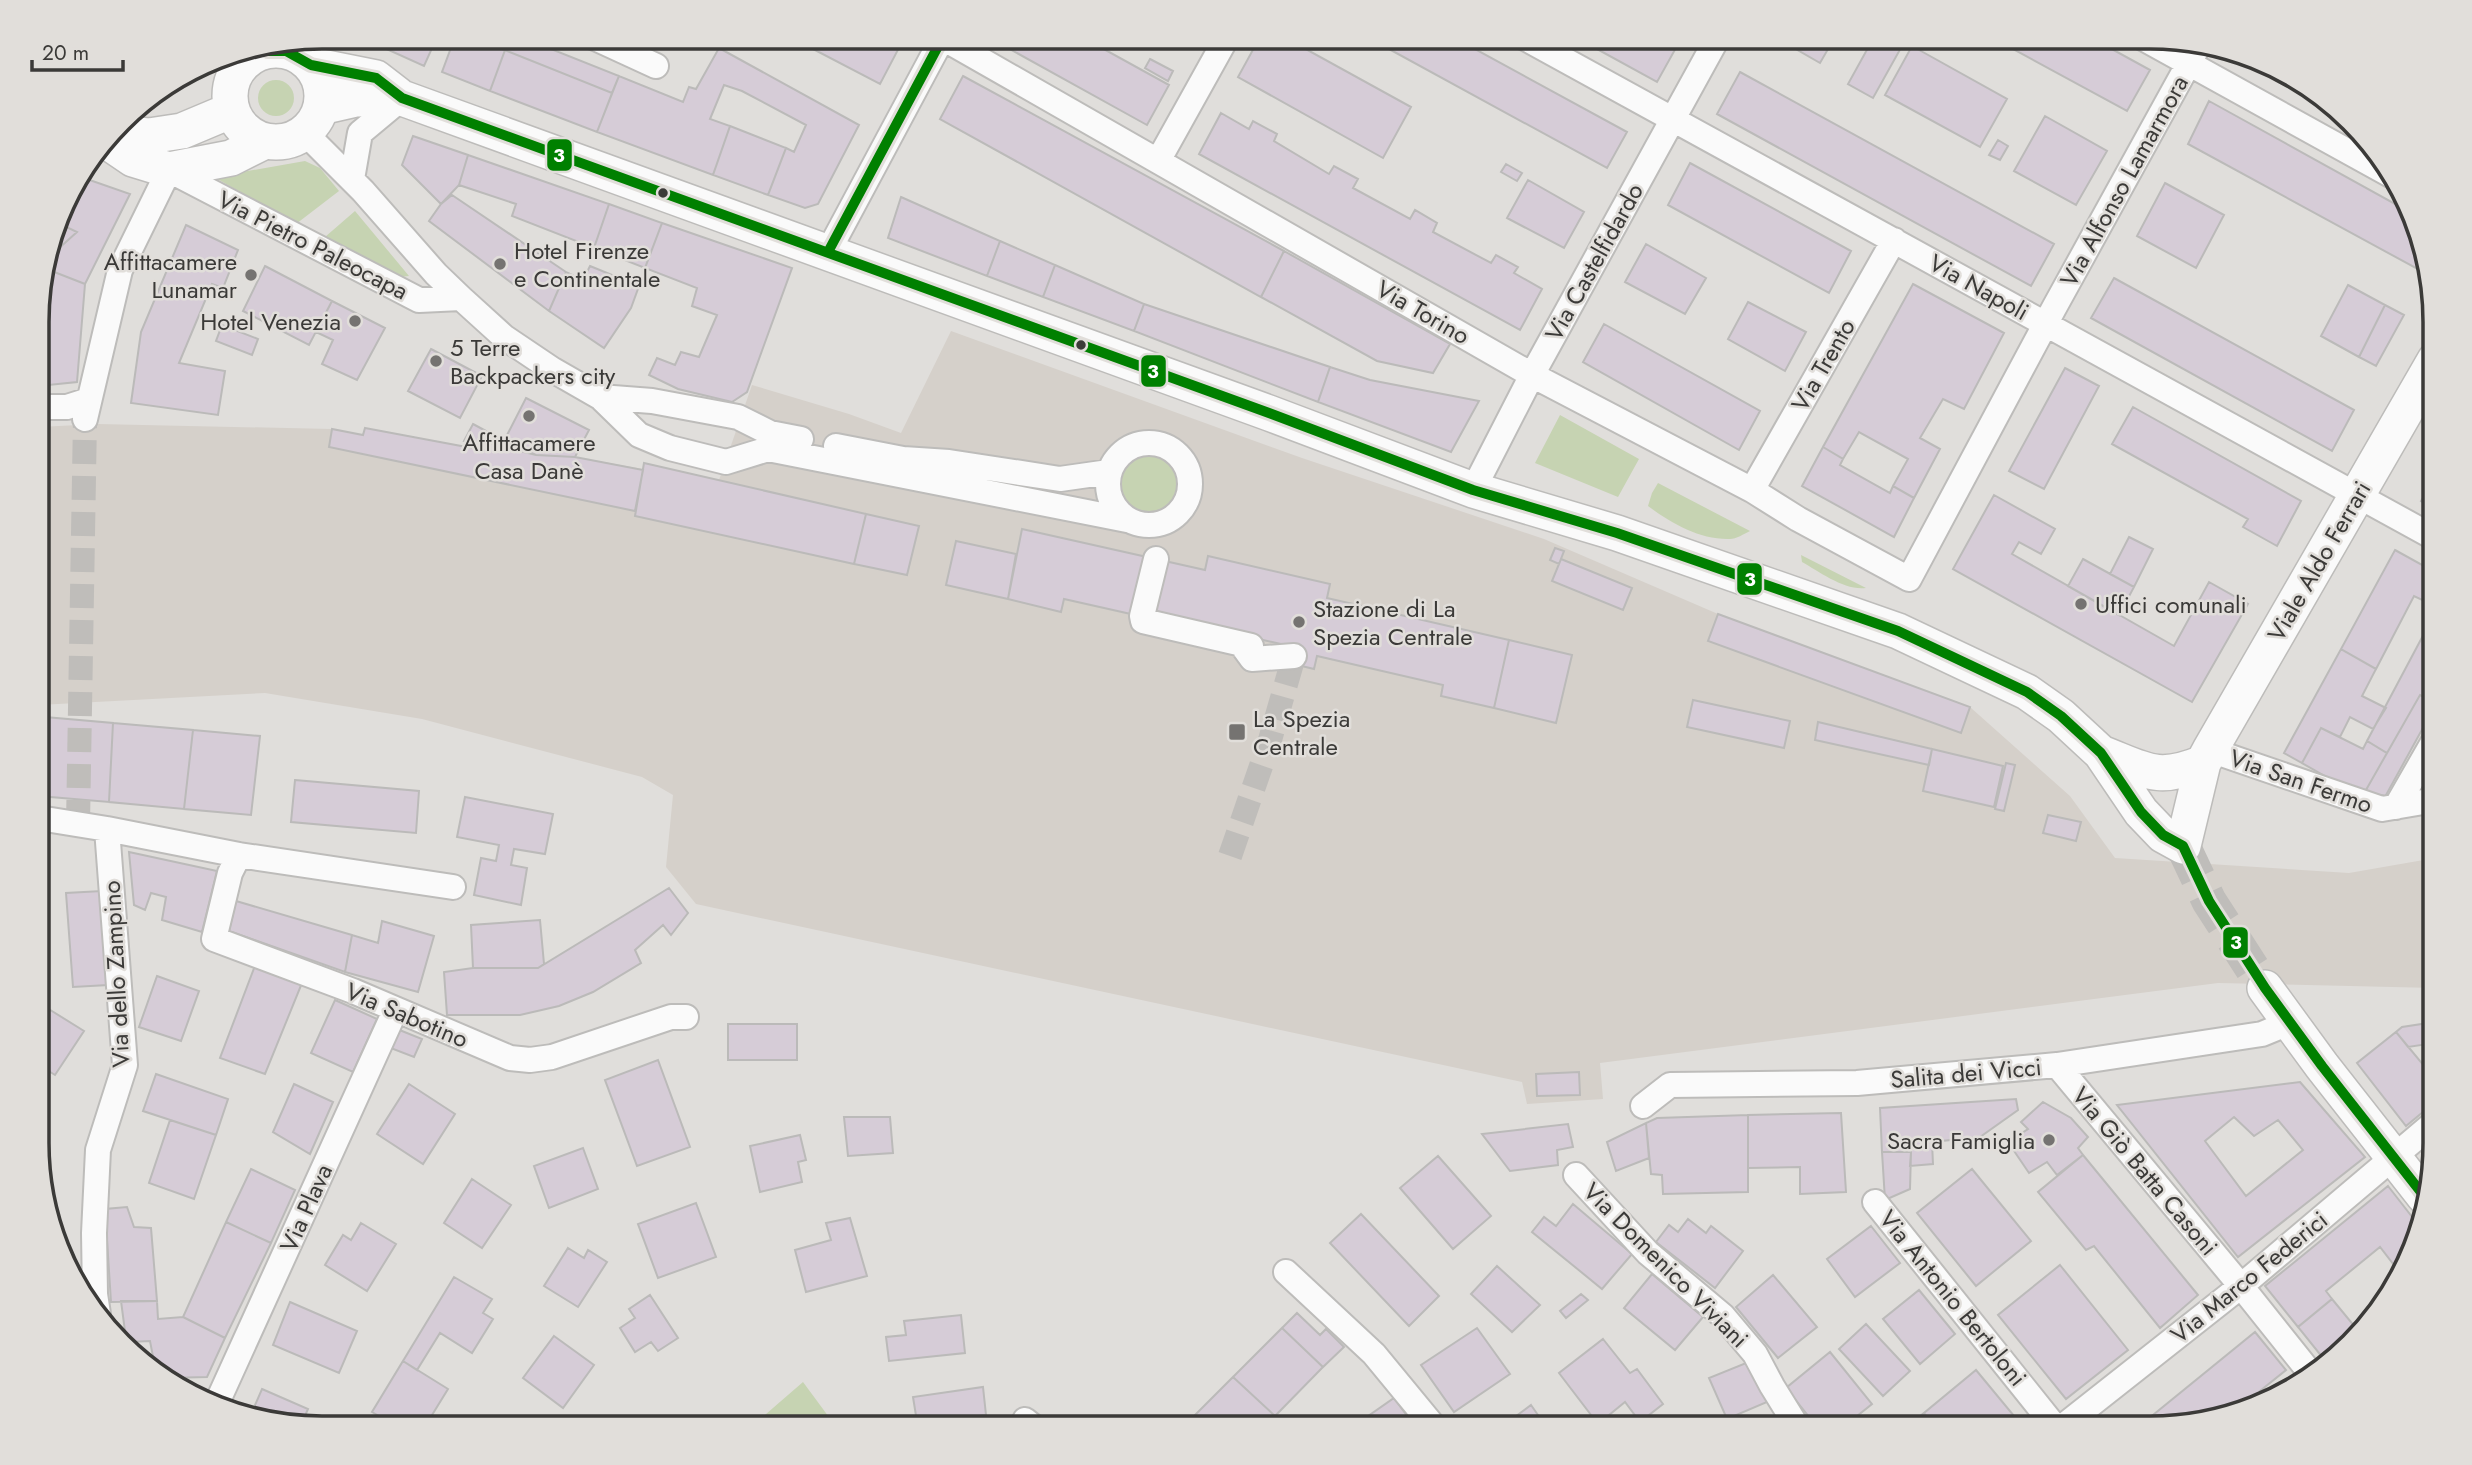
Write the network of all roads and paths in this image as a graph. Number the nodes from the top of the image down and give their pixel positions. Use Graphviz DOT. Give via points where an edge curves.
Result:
graph roads {
  1 [pos="619,49"];
  2 [pos="936,49"];
  3 [pos="963,49"];
  4 [pos="1220,49"];
  5 [pos="1563,49"];
  6 [pos="1711,49"];
  7 [pos="286,51"];
  8 [pos="2194,53"];
  9 [pos="250,59"];
  10 [pos="311,65"];
  11 [pos="656,66"];
  12 [pos="401,98"];
  13 [pos="232,110"];
  14 [pos="313,119"];
  15 [pos="1673,119"];
  16 [pos="124,134"];
  17 [pos="265,141"];
  18 [pos="114,146"];
  19 [pos="1158,161"];
  20 [pos="2372,163"];
  21 [pos="169,170"];
  22 [pos="352,179"];
  23 [pos="1894,240"];
  24 [pos="828,253"];
  25 [pos="461,298"];
  26 [pos="2046,324"];
  27 [pos="1532,375"];
  28 [pos="2423,381"];
  29 [pos="600,397"];
  30 [pos="49,407"];
  31 [pos="758,427"];
  32 [pos="746,456"];
  33 [pos="1109,472"];
  34 [pos="1473,490"];
  35 [pos="1752,490"];
  36 [pos="2357,495"];
  37 [pos="1127,520"];
  38 [pos="2423,531"];
  39 [pos="1156,559"];
  40 [pos="1909,579"];
  41 [pos="1294,656"];
  42 [pos="2101,753"];
  43 [pos="2207,757"];
  44 [pos="2423,760"];
  45 [pos="2423,802"];
  46 [pos="2396,807"];
  47 [pos="49,820"];
  48 [pos="107,829"];
  49 [pos="239,855"];
  50 [pos="453,887"];
  51 [pos="2266,988"];
  52 [pos="395,1011"];
  53 [pos="686,1017"];
  54 [pos="2291,1022"];
  55 [pos="2057,1065"];
  56 [pos="1643,1106"];
  57 [pos="2423,1132"];
  58 [pos="2393,1158"];
  59 [pos="1576,1175"];
  60 [pos="2419,1190"];
  61 [pos="1875,1202"];
  62 [pos="1286,1272"];
  63 [pos="2241,1286"];
  64 [pos="95,1294"];
  65 [pos="2306,1367"];
  66 [pos="220,1396"];
  67 [pos="1425,1416"];
  68 [pos="1791,1416"];
  69 [pos="2049,1416"];
  70 [pos="2074,1416"];
  1 -- 11 [label="street"];
  2 -- 24 [label="street"];
  3 -- 19 [label="street, Via Torino"];
  4 -- 19 [label="street"];
  5 -- 15 [label="street, Via Napoli"];
  6 -- 15 [label="street, Via Castelfidardo"];
  7 -- 10 [label="street"];
  8 -- 20 [label="street"];
  8 -- 26 [label="street, Via Alfonso Lamarmora"];
  9 -- 13 [label="street" via="237,72 230,89"];
  10 -- 12 [label="street" via="376,78"];
  10 -- 14 [label="street" via="322,87"];
  12 -- 14 [label="street" via="356,99"];
  12 -- 22 [label="street" via="360,133"];
  12 -- 24 [label="street"];
  13 -- 16 [label="street" via="182,131"];
  13 -- 17 [label="street" via="242,127"];
  14 -- 17 [label="street" via="298,137"];
  14 -- 22 [label="street, Via Pietro Paleocapa"];
  15 -- 23 [label="street, Via Napoli"];
  15 -- 27 [label="street, Via Castelfidardo"];
  17 -- 21 [label="street" via="231,158"];
  18 -- 21 [label="street" via="133,159"];
  19 -- 27 [label="street, Via Torino"];
  21 -- 25 [label="street, Via Pietro Paleocapa" via="419,300"];
  21 -- 30 [label="street" via="120,270 87,410"];
  22 -- 25 [label="street, Via Pietro Paleocapa"];
  23 -- 26 [label="street, Via Napoli"];
  23 -- 35 [label="street, Via Trento"];
  24 -- 34 [label="street"];
  25 -- 29 [label="street, Via Pietro Paleocapa" via="504,337"];
  26 -- 36 [label="street, Via Napoli"];
  26 -- 40 [label="street, Via Alfonso Lamarmora"];
  27 -- 34 [label="street, Via Castelfidardo"];
  27 -- 35 [label="street, Via Torino"];
  28 -- 36 [label="street, Viale Aldo Ferrari"];
  29 -- 31 [label="street" via="652,401 737,417"];
  29 -- 32 [label="street" via="639,435 726,462"];
  31 -- 32 [label="street" via="757,442"];
  31 -- 33 [label="street" via="903,459 1060,480"];
  32 -- 37 [label="street" via="768,449"];
  33 -- 37 [label="street" via="1110,499"];
  33 -- 37 [label="street" via="1115,459 1138,444 1164,446 1185,463 1190,489 1179,513 1154,525"];
  34 -- 42 [label="street" via="1617,533 1898,631 2027,692"];
  35 -- 40 [label="street, Via Torino"];
  36 -- 38 [label="street, Via Napoli"];
  36 -- 43 [label="street, Viale Aldo Ferrari"];
  39 -- 41 [label="street" via="1143,621 1246,645 1252,659"];
  42 -- 43 [label="street" via="2165,774 2180,772"];
  42 -- 43 [label="street, Viale Aldo Ferrari" via="2141,812 2163,835 2183,846"];
  43 -- 46 [label="street, Via San Fermo" via="2382,808"];
  44 -- 46 [label="street"];
  45 -- 46 [label="street, Via San Fermo"];
  47 -- 48 [label="street"];
  48 -- 49 [label="street"];
  48 -- 64 [label="street, Via dello Zampino" via="125,1065 98,1150"];
  49 -- 50 [label="street"];
  49 -- 52 [label="street, Via Sabotino" via="214,939"];
  51 -- 54 [label="street"];
  52 -- 53 [label="street, Via Sabotino" via="510,1058 530,1060 552,1058 671,1017"];
  52 -- 66 [label="street, Via Plava"];
  54 -- 55 [label="street, Salita dei Vicci" via="2262,1034"];
  54 -- 58 [label="street"];
  55 -- 56 [label="street, Salita dei Vicci" via="1857,1083 1670,1085"];
  55 -- 63 [label="street, Via Giò Batta Casoni"];
  57 -- 58 [label="street, Via Marco Federici"];
  58 -- 60 [label="street"];
  58 -- 63 [label="street, Via Marco Federici"];
  59 -- 68 [label="street, Via Domenico Viviani" via="1648,1253 1723,1315 1755,1354"];
  61 -- 69 [label="street, Via Antonio Bertoloni"];
  62 -- 67 [label="street" via="1374,1354"];
  63 -- 65 [label="street, Via Giò Batta Casoni"];
  63 -- 70 [label="street, Via Marco Federici"];
}
